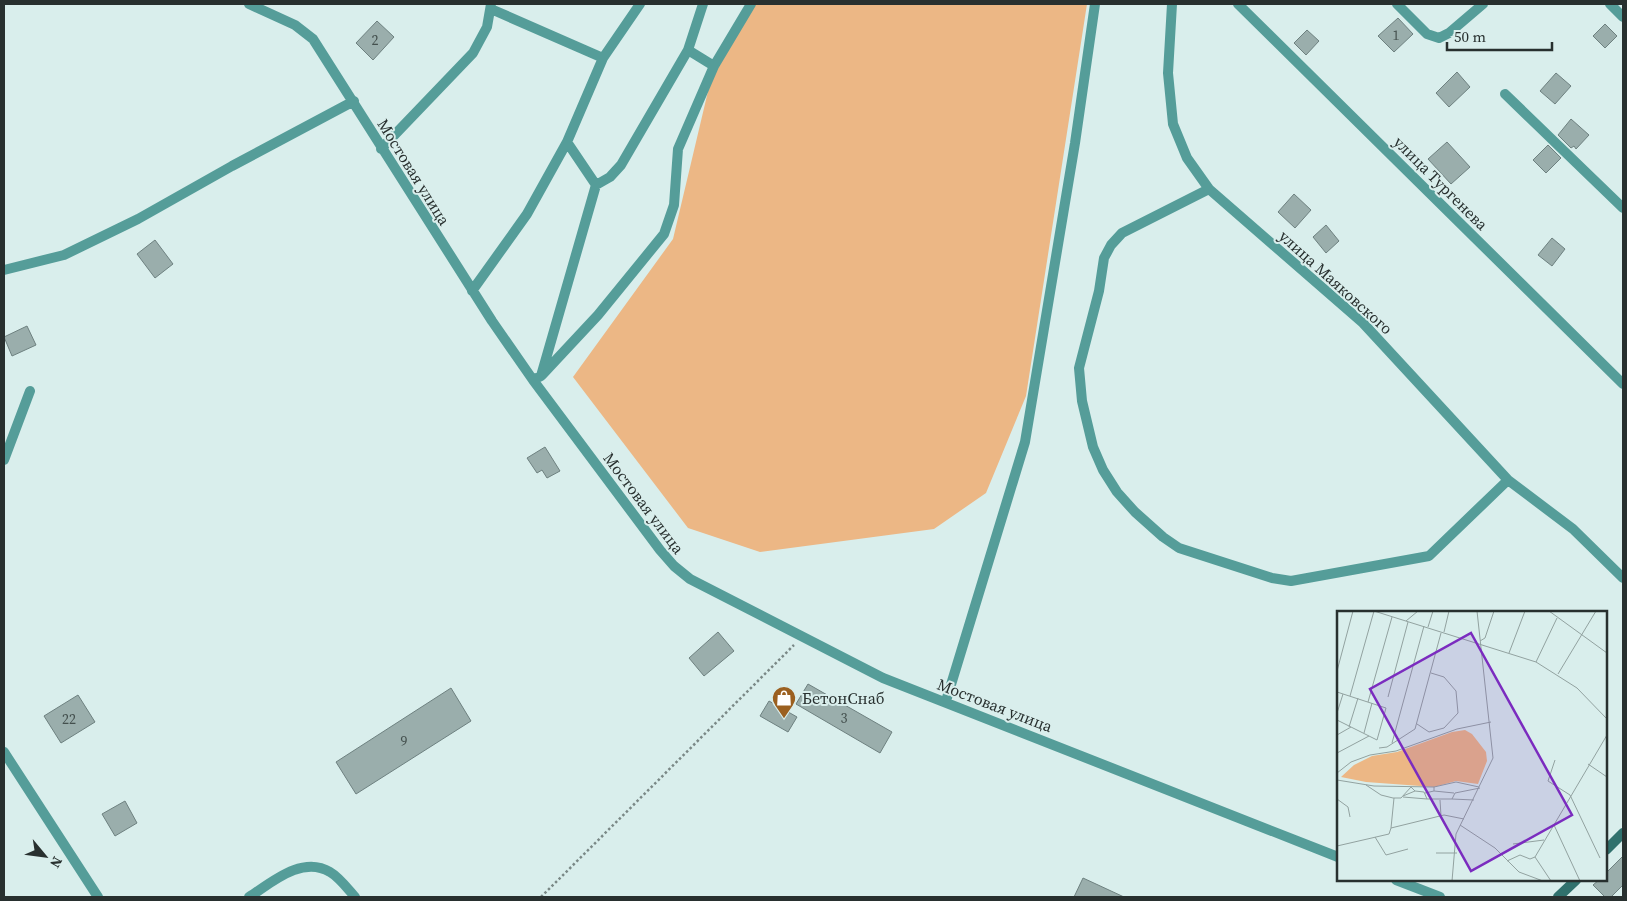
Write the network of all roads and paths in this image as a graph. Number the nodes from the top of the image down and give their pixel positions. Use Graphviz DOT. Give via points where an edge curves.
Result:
graph roads {
  1 [pos="249,4"];
  2 [pos="640,4"];
  3 [pos="703,4"];
  4 [pos="751,4"];
  5 [pos="1095,4"];
  6 [pos="1172,4"];
  7 [pos="1238,4"];
  8 [pos="1398,4"];
  9 [pos="1483,4"];
  10 [pos="1610,4"];
  11 [pos="491,6"];
  12 [pos="1623,17"];
  13 [pos="688,50"];
  14 [pos="603,58"];
  15 [pos="714,66"];
  16 [pos="1505,94"];
  17 [pos="354,101"];
  18 [pos="567,142"];
  19 [pos="381,150"];
  20 [pos="596,185"];
  21 [pos="1209,189"];
  22 [pos="1623,208"];
  23 [pos="4,270"];
  24 [pos="472,291"];
  25 [pos="537,378"];
  26 [pos="1623,384"];
  27 [pos="30,391"];
  28 [pos="4,460"];
  29 [pos="1508,480"];
  30 [pos="1623,578"];
  31 [pos="802,637"];
  32 [pos="946,701"];
  33 [pos="4,752"];
  34 [pos="1623,833"];
  35 [pos="1607,849"];
  36 [pos="1337,857"];
  37 [pos="1399,881"];
  38 [pos="1575,881"];
  39 [pos="98,897"];
  40 [pos="249,897"];
  41 [pos="355,897"];
  42 [pos="541,897"];
  43 [pos="1440,897"];
  44 [pos="1558,897"];
  1 -- 17 [label="street, Мостовая улица" via="307,33"];
  2 -- 14 [label="street"];
  3 -- 13 [label="street"];
  4 -- 15 [label="street"];
  5 -- 32 [label="street" via="1025,442"];
  6 -- 21 [label="street, улица Маяковского" via="1168,73 1173,124 1187,158"];
  7 -- 26 [label="street, улица Тургенева"];
  8 -- 9 [label="street" via="1427,34 1440,38"];
  10 -- 12 [label="street"];
  11 -- 14 [label="street"];
  11 -- 19 [label="street" via="484,35 473,53"];
  13 -- 15 [label="street"];
  13 -- 20 [label="street" via="621,165 610,178"];
  14 -- 18 [label="street"];
  15 -- 25 [label="street" via="678,149 674,205 664,234 598,315"];
  16 -- 22 [label="street"];
  17 -- 19 [label="street, Мостовая улица"];
  17 -- 23 [label="street" via="138,219 64,255"];
  18 -- 20 [label="street"];
  18 -- 24 [label="street" via="527,214"];
  19 -- 24 [label="street, Мостовая улица"];
  20 -- 25 [label="street"];
  21 -- 29 [label="street, улица Маяковского" via="1363,323"];
  21 -- 29 [label="street" via="1122,234 1111,245 1104,258 1099,291 1080,358 1079,386 1093,447 1109,482 1135,512 1178,548 1291,581 1429,556"];
  24 -- 25 [label="street, Мостовая улица"];
  25 -- 31 [label="street, Мостовая улица" via="674,566 690,579"];
  27 -- 28 [label="street"];
  29 -- 30 [label="street, улица Маяковского" via="1573,529"];
  31 -- 32 [label="street, Мостовая улица" via="883,678"];
  31 -- 42 [label="path"];
  32 -- 36 [label="street, Мостовая улица"];
  33 -- 39 [label="street"];
  34 -- 35 [label="main road"];
  37 -- 43 [label="street"];
  38 -- 44 [label="main road"];
  40 -- 41 [label="street" via="296,869 322,868 332,872"];
}
